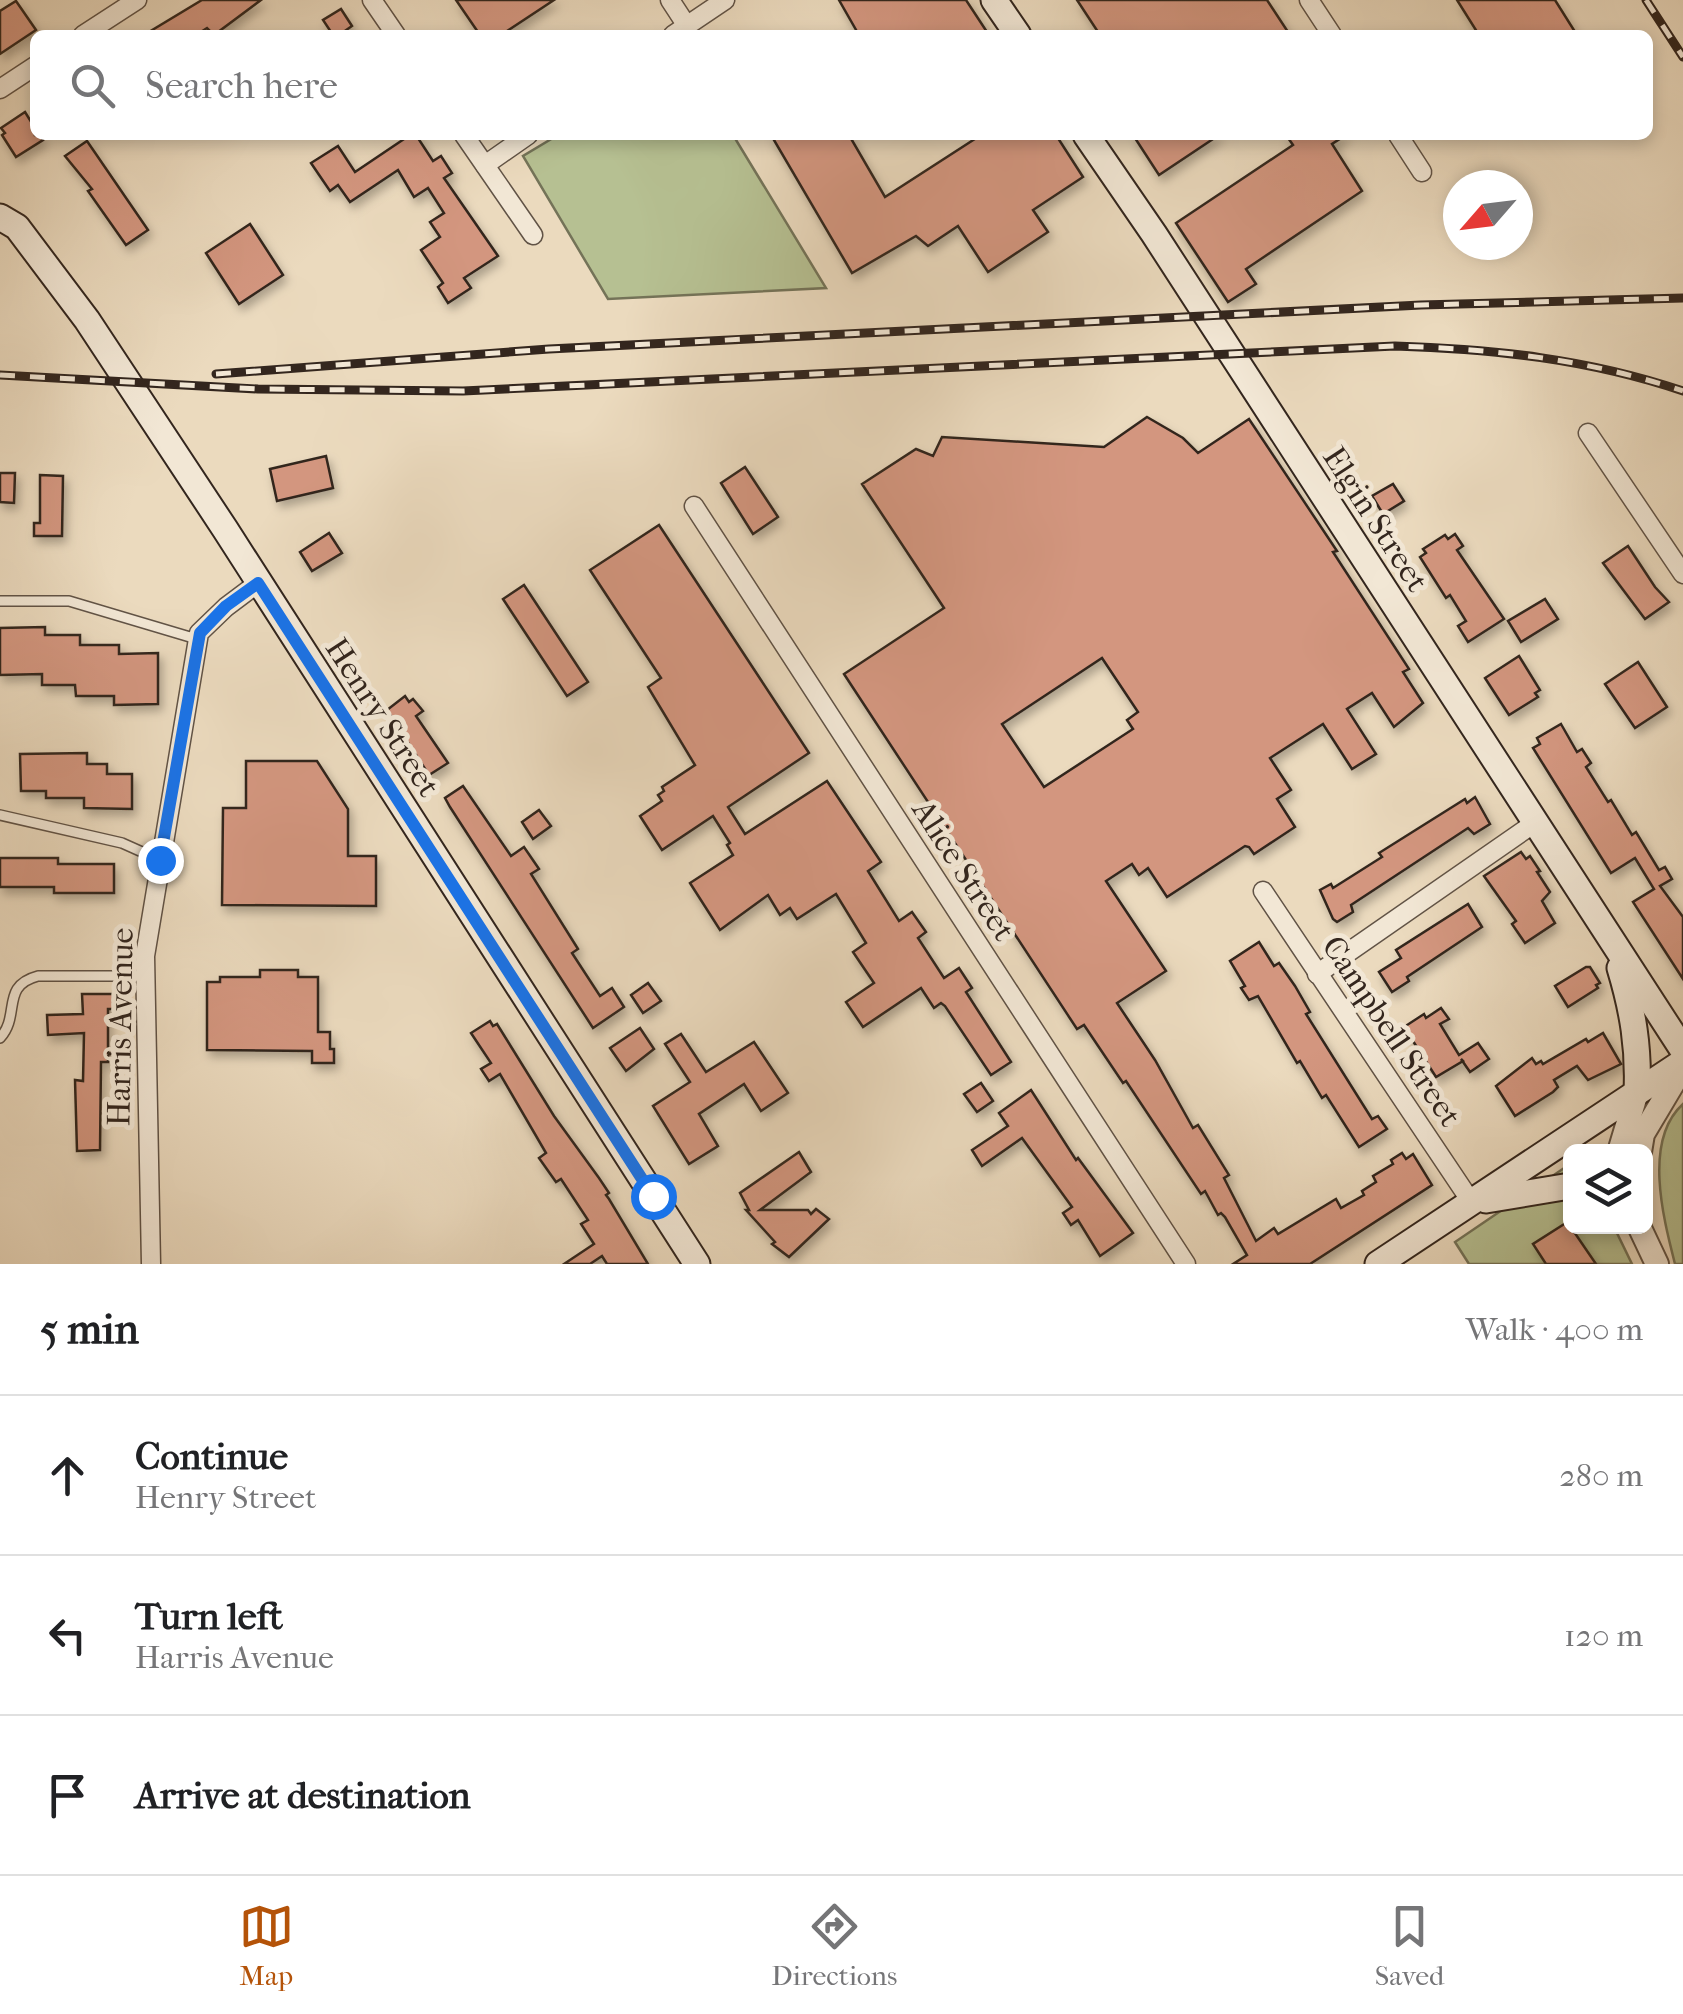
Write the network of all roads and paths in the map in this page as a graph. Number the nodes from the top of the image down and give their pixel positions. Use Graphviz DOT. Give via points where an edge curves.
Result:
graph roads {
  1 [pos="136,0"];
  2 [pos="372,0"];
  3 [pos="670,0"];
  4 [pos="725,0"];
  5 [pos="994,0"];
  6 [pos="1309,0"];
  7 [pos="115,6"];
  8 [pos="89,30"];
  9 [pos="393,30"];
  10 [pos="680,30"];
  11 [pos="1015,30"];
  12 [pos="1329,30"];
  13 [pos="30,69"];
  14 [pos="0,89"];
  15 [pos="468,140"];
  16 [pos="521,140"];
  17 [pos="1089,140"];
  18 [pos="1401,140"];
  19 [pos="485,165"];
  20 [pos="1422,172"];
  21 [pos="0,217"];
  22 [pos="533,235"];
  23 [pos="1588,433"];
  24 [pos="694,506"];
  25 [pos="1683,574"];
  26 [pos="258,583"];
  27 [pos="0,600"];
  28 [pos="200,633"];
  29 [pos="0,815"];
  30 [pos="1536,822"];
  31 [pos="160,860"];
  32 [pos="1263,891"];
  33 [pos="1612,940"];
  34 [pos="1317,974"];
  35 [pos="146,976"];
  36 [pos="0,1038"];
  37 [pos="1683,1050"];
  38 [pos="1683,1064"];
  39 [pos="1637,1092"];
  40 [pos="1621,1144"];
  41 [pos="1641,1144"];
  42 [pos="1563,1187"];
  43 [pos="1472,1203"];
  44 [pos="1643,1234"];
  45 [pos="151,1264"];
  46 [pos="697,1264"];
  47 [pos="1186,1264"];
  48 [pos="1378,1264"];
  49 [pos="1657,1264"];
  1 -- 7 [label="street"];
  2 -- 9 [label="street"];
  3 -- 10 [label="street"];
  4 -- 10 [label="street"];
  5 -- 11 [label="main road"];
  6 -- 12 [label="street"];
  7 -- 8 [label="street"];
  13 -- 14 [label="street"];
  15 -- 19 [label="street"];
  16 -- 19 [label="street"];
  17 -- 30 [label="main road, Elgin Street"];
  18 -- 20 [label="street"];
  19 -- 22 [label="street"];
  21 -- 26 [label="main road, Henry Street" via="16,227 87,320"];
  23 -- 25 [label="street"];
  24 -- 47 [label="street, Alice Street"];
  26 -- 28 [label="street"];
  26 -- 46 [label="main road, Henry Street"];
  27 -- 28 [label="lane" via="69,601 190,638"];
  28 -- 31 [label="street, Harris Avenue"];
  29 -- 31 [label="lane" via="122,842"];
  30 -- 33 [label="main road, Elgin Street"];
  30 -- 34 [label="street"];
  31 -- 35 [label="street, Harris Avenue"];
  32 -- 34 [label="street, Campbell Street"];
  33 -- 37 [label="main road, Elgin Street"];
  33 -- 39 [label="main road, Elgin Street" via="1634,1014"];
  34 -- 43 [label="street, Campbell Street"];
  35 -- 36 [label="lane" via="24,980 14,990 8,1029"];
  35 -- 45 [label="street, Harris Avenue"];
  38 -- 39 [label="main road"];
  38 -- 41 [label="street"];
  39 -- 40 [label="street"];
  39 -- 43 [label="main road"];
  42 -- 43 [label="main road"];
  43 -- 48 [label="main road"];
  44 -- 49 [label="street"];
}
